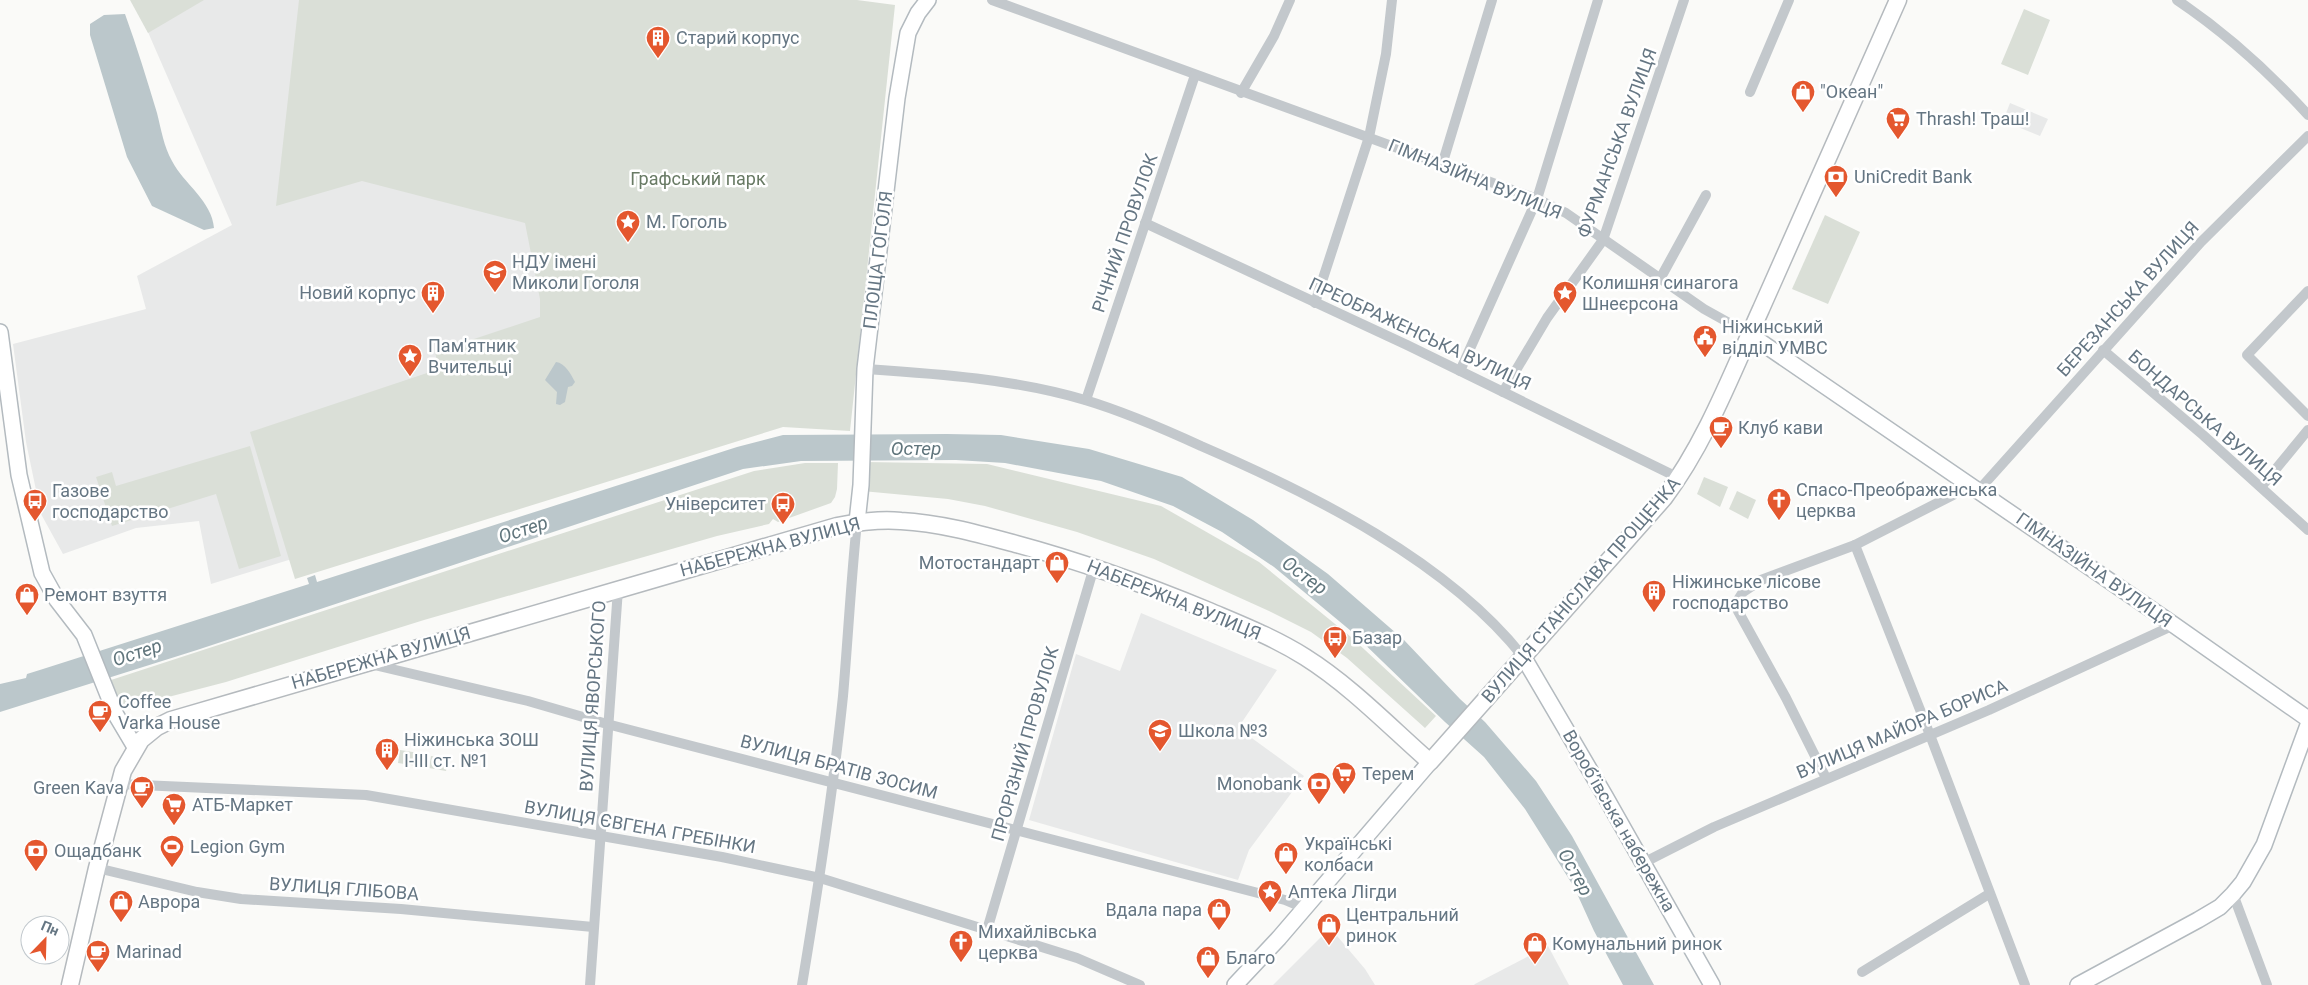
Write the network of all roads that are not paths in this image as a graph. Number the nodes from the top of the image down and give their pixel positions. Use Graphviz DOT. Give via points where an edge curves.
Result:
graph roads {
  1 [pos="992,0"];
  2 [pos="1290,0"];
  3 [pos="1392,0"];
  4 [pos="1492,0"];
  5 [pos="1598,0"];
  6 [pos="1684,0"];
  7 [pos="1789,0"];
  8 [pos="1898,0"];
  9 [pos="2177,0"];
  10 [pos="923,1"];
  11 [pos="1195,75"];
  12 [pos="1750,92"];
  13 [pos="1241,93"];
  14 [pos="2308,115"];
  15 [pos="2308,136"];
  16 [pos="1369,137"];
  17 [pos="1442,165"];
  18 [pos="1706,195"];
  19 [pos="1537,199"];
  20 [pos="1146,223"];
  21 [pos="1603,240"];
  22 [pos="1660,279"];
  23 [pos="2308,291"];
  24 [pos="1315,303"];
  25 [pos="0,332"];
  26 [pos="1749,334"];
  27 [pos="2103,350"];
  28 [pos="3,367"];
  29 [pos="865,369"];
  30 [pos="1460,371"];
  31 [pos="1503,392"];
  32 [pos="1086,400"];
  33 [pos="2308,416"];
  34 [pos="2308,430"];
  35 [pos="1679,478"];
  36 [pos="1965,482"];
  37 [pos="2261,487"];
  38 [pos="1978,491"];
  39 [pos="857,522"];
  40 [pos="2308,530"];
  41 [pos="1856,545"];
  42 [pos="1094,566"];
  43 [pos="618,589"];
  44 [pos="2174,625"];
  45 [pos="1524,658"];
  46 [pos="364,662"];
  47 [pos="2308,719"];
  48 [pos="608,724"];
  49 [pos="2308,726"];
  50 [pos="1930,735"];
  51 [pos="136,747"];
  52 [pos="1430,762"];
  53 [pos="120,778"];
  54 [pos="1826,778"];
  55 [pos="833,782"];
  56 [pos="1017,830"];
  57 [pos="599,836"];
  58 [pos="1643,863"];
  59 [pos="97,868"];
  60 [pos="820,878"];
  61 [pos="1989,894"];
  62 [pos="2233,894"];
  63 [pos="1304,908"];
  64 [pos="593,927"];
  65 [pos="986,930"];
  66 [pos="1862,972"];
  67 [pos="70,985"];
  68 [pos="590,985"];
  69 [pos="802,985"];
  70 [pos="1140,985"];
  71 [pos="1235,985"];
  72 [pos="1712,985"];
  73 [pos="2024,985"];
  74 [pos="2078,985"];
  75 [pos="2267,985"];
  1 -- 11 [label="street, ГІМНАЗІЙНА ВУЛИЦЯ"];
  2 -- 13 [label="street" via="1274,36"];
  3 -- 16 [label="street" via="1386,54"];
  4 -- 17 [label="street"];
  5 -- 19 [label="street"];
  6 -- 21 [label="street, ФУРМАНСЬКА ВУЛИЦЯ"];
  7 -- 12 [label="street"];
  8 -- 26 [label="main road, ВУЛИЦЯ СТАНІСЛАВА ПРОЩЕНКА"];
  9 -- 14 [label="street" via="2228,38"];
  10 -- 29 [label="street, ПЛОЩА ГОГОЛЯ" via="908,33 905,48"];
  11 -- 13 [label="street, ГІМНАЗІЙНА ВУЛИЦЯ"];
  11 -- 20 [label="street, РІЧНИЙ ПРОВУЛОК"];
  13 -- 16 [label="street, ГІМНАЗІЙНА ВУЛИЦЯ"];
  15 -- 27 [label="street, БЕРЕЗАНСЬКА ВУЛИЦЯ" via="2201,242"];
  16 -- 17 [label="street, ГІМНАЗІЙНА ВУЛИЦЯ"];
  16 -- 24 [label="street"];
  17 -- 19 [label="street, ГІМНАЗІЙНА ВУЛИЦЯ"];
  18 -- 22 [label="street"];
  19 -- 21 [label="street, ГІМНАЗІЙНА ВУЛИЦЯ" via="1566,213"];
  19 -- 30 [label="street"];
  20 -- 24 [label="street, ПРЕОБРАЖЕНСЬКА ВУЛИЦЯ"];
  20 -- 32 [label="street, РІЧНИЙ ПРОВУЛОК"];
  21 -- 22 [label="street, ГІМНАЗІЙНА ВУЛИЦЯ"];
  21 -- 31 [label="street, ФУРМАНСЬКА ВУЛИЦЯ" via="1547,318"];
  22 -- 26 [label="street, ГІМНАЗІЙНА ВУЛИЦЯ"];
  23 -- 33 [label="street" via="2247,355"];
  24 -- 30 [label="street, ПРЕОБРАЖЕНСЬКА ВУЛИЦЯ"];
  25 -- 28 [label="street"];
  26 -- 35 [label="main road, ВУЛИЦЯ СТАНІСЛАВА ПРОЩЕНКА"];
  26 -- 36 [label="street, ГІМНАЗІЙНА ВУЛИЦЯ"];
  27 -- 37 [label="street, БОНДАРСЬКА ВУЛИЦЯ"];
  27 -- 38 [label="street, БЕРЕЗАНСЬКА ВУЛИЦЯ"];
  28 -- 51 [label="street" via="19,475 42,574 84,635 116,714"];
  29 -- 32 [label="street" via="976,378"];
  29 -- 39 [label="street, ПЛОЩА ГОГОЛЯ"];
  30 -- 31 [label="street, ПРЕОБРАЖЕНСЬКА ВУЛИЦЯ"];
  31 -- 35 [label="street, ПРЕОБРАЖЕНСЬКА ВУЛИЦЯ"];
  32 -- 45 [label="street" via="1244,464 1375,534 1447,583"];
  34 -- 37 [label="street"];
  35 -- 45 [label="main road, ВУЛИЦЯ СТАНІСЛАВА ПРОЩЕНКА"];
  36 -- 38 [label="street, ГІМНАЗІЙНА ВУЛИЦЯ"];
  36 -- 41 [label="street" via="1953,495"];
  37 -- 40 [label="street, БОНДАРСЬКА ВУЛИЦЯ"];
  38 -- 44 [label="street, ГІМНАЗІЙНА ВУЛИЦЯ"];
  39 -- 42 [label="main road, НАБЕРЕЖНА ВУЛИЦЯ" via="903,521 942,526"];
  39 -- 43 [label="main road, НАБЕРЕЖНА ВУЛИЦЯ"];
  39 -- 55 [label="street"];
  41 -- 50 [label="street"];
  41 -- 54 [label="street" via="1761,580 1743,592 1738,600 1738,611"];
  42 -- 52 [label="main road, НАБЕРЕЖНА ВУЛИЦЯ" via="1154,588 1287,646 1338,682"];
  42 -- 56 [label="street, ПРОРІЗНИЙ ПРОВУЛОК"];
  43 -- 46 [label="main road, НАБЕРЕЖНА ВУЛИЦЯ"];
  43 -- 48 [label="street, ВУЛИЦЯ ЯВОРСЬКОГО"];
  44 -- 47 [label="street, ГІМНАЗІЙНА ВУЛИЦЯ"];
  44 -- 50 [label="street, ВУЛИЦЯ МАЙОРА БОРИСА"];
  45 -- 52 [label="main road, ВУЛИЦЯ СТАНІСЛАВА ПРОЩЕНКА"];
  45 -- 58 [label="street, Воробʼївська набережна"];
  46 -- 48 [label="street, ВУЛИЦЯ БРАТІВ ЗОСИМ" via="528,701"];
  46 -- 51 [label="main road, НАБЕРЕЖНА ВУЛИЦЯ" via="171,720 149,733"];
  48 -- 55 [label="street, ВУЛИЦЯ БРАТІВ ЗОСИМ"];
  48 -- 57 [label="street, ВУЛИЦЯ ЯВОРСЬКОГО"];
  49 -- 62 [label="street" via="2264,845"];
  50 -- 54 [label="street, ВУЛИЦЯ МАЙОРА БОРИСА"];
  50 -- 61 [label="street"];
  51 -- 53 [label="main road, НАБЕРЕЖНА ВУЛИЦЯ"];
  52 -- 63 [label="street, ВУЛИЦЯ СТАНІСЛАВА ПРОЩЕНКА"];
  53 -- 57 [label="street, ВУЛИЦЯ ЄВГЕНА ГРЕБІНКИ" via="366,795"];
  53 -- 59 [label="main road, НАБЕРЕЖНА ВУЛИЦЯ"];
  54 -- 58 [label="street, ВУЛИЦЯ МАЙОРА БОРИСА" via="1714,827"];
  55 -- 56 [label="street, ВУЛИЦЯ БРАТІВ ЗОСИМ"];
  55 -- 60 [label="street"];
  56 -- 63 [label="street, ВУЛИЦЯ БРАТІВ ЗОСИМ" via="1285,900"];
  56 -- 65 [label="street, ПРОРІЗНИЙ ПРОВУЛОК"];
  57 -- 60 [label="street, ВУЛИЦЯ ЄВГЕНА ГРЕБІНКИ"];
  57 -- 64 [label="street, ВУЛИЦЯ ЯВОРСЬКОГО"];
  58 -- 72 [label="street, Воробʼївська набережна"];
  59 -- 64 [label="street, ВУЛИЦЯ ГЛІБОВА" via="241,899 401,908"];
  59 -- 67 [label="main road, НАБЕРЕЖНА ВУЛИЦЯ"];
  60 -- 65 [label="street, ВУЛИЦЯ ЄВГЕНА ГРЕБІНКИ"];
  60 -- 69 [label="street"];
  61 -- 66 [label="street"];
  61 -- 73 [label="street"];
  62 -- 74 [label="street" via="2220,907 2198,920"];
  62 -- 75 [label="street"];
  63 -- 71 [label="street, ВУЛИЦЯ СТАНІСЛАВА ПРОЩЕНКА"];
  64 -- 68 [label="street, ВУЛИЦЯ ЯВОРСЬКОГО"];
  65 -- 70 [label="street, ВУЛИЦЯ ЄВГЕНА ГРЕБІНКИ" via="1077,958"];
}
